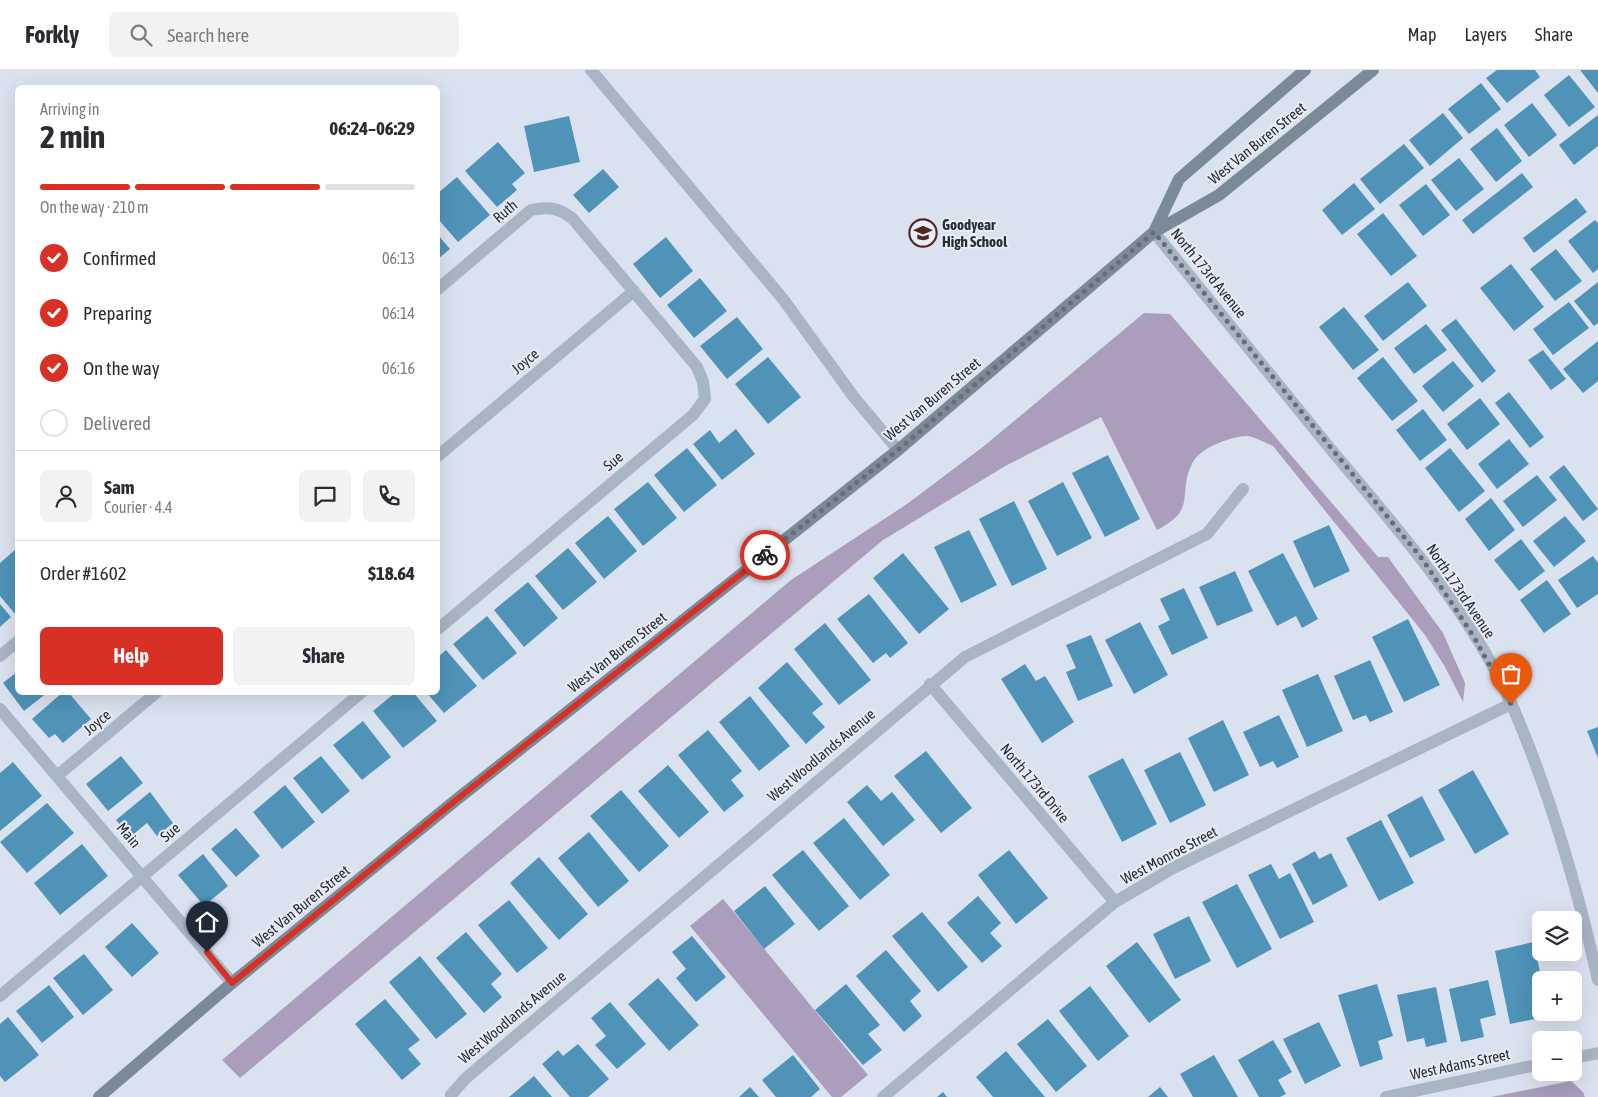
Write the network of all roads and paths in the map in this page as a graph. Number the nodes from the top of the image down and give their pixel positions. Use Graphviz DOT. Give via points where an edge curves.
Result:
graph roads {
  1 [pos="591,70"];
  2 [pos="1305,70"];
  3 [pos="1373,70"];
  4 [pos="1154,232"];
  5 [pos="440,287"];
  6 [pos="634,291"];
  7 [pos="898,450"];
  8 [pos="440,454"];
  9 [pos="1243,489"];
  10 [pos="440,627"];
  11 [pos="15,644"];
  12 [pos="0,656"];
  13 [pos="930,684"];
  14 [pos="153,695"];
  15 [pos="358,695"];
  16 [pos="1511,704"];
  17 [pos="0,709"];
  18 [pos="57,776"];
  19 [pos="142,876"];
  20 [pos="1114,902"];
  21 [pos="1598,980"];
  22 [pos="232,983"];
  23 [pos="0,996"];
  24 [pos="1598,1053"];
  25 [pos="1582,1056"];
  26 [pos="1532,1066"];
  27 [pos="451,1096"];
  28 [pos="99,1097"];
  29 [pos="883,1097"];
  30 [pos="1386,1097"];
  1 -- 7 [label="street" via="783,299 853,396"];
  2 -- 4 [label="main road, West Van Buren Street" via="1179,179"];
  3 -- 4 [label="main road, West Van Buren Street" via="1219,195"];
  4 -- 7 [label="main road, West Van Buren Street"];
  4 -- 16 [label="street, North 173rd Avenue" via="1423,560 1474,637"];
  5 -- 6 [label="street, Ruth" via="531,210 545,207 561,210 574,219"];
  6 -- 8 [label="street, Joyce"];
  6 -- 10 [label="street, Sue" via="697,367 705,399 693,415"];
  7 -- 22 [label="main road, West Van Buren Street" via="464,794"];
  9 -- 13 [label="street, West Woodlands Avenue" via="1207,534 973,652"];
  11 -- 12 [label="street"];
  13 -- 20 [label="street, North 173rd Drive"];
  13 -- 27 [label="street, West Woodlands Avenue" via="466,1078"];
  14 -- 18 [label="street, Joyce"];
  15 -- 19 [label="street, Sue"];
  16 -- 20 [label="street, West Monroe Street" via="1173,868"];
  16 -- 21 [label="street, North 173rd Avenue" via="1553,813"];
  17 -- 18 [label="street, Main"];
  18 -- 19 [label="street, Main"];
  19 -- 22 [label="street, Main"];
  19 -- 23 [label="street, Sue"];
  20 -- 29 [label="street, West Monroe Street"];
  22 -- 28 [label="main road, West Van Buren Street"];
  24 -- 25 [label="street"];
  26 -- 30 [label="street, West Adams Street"];
}
